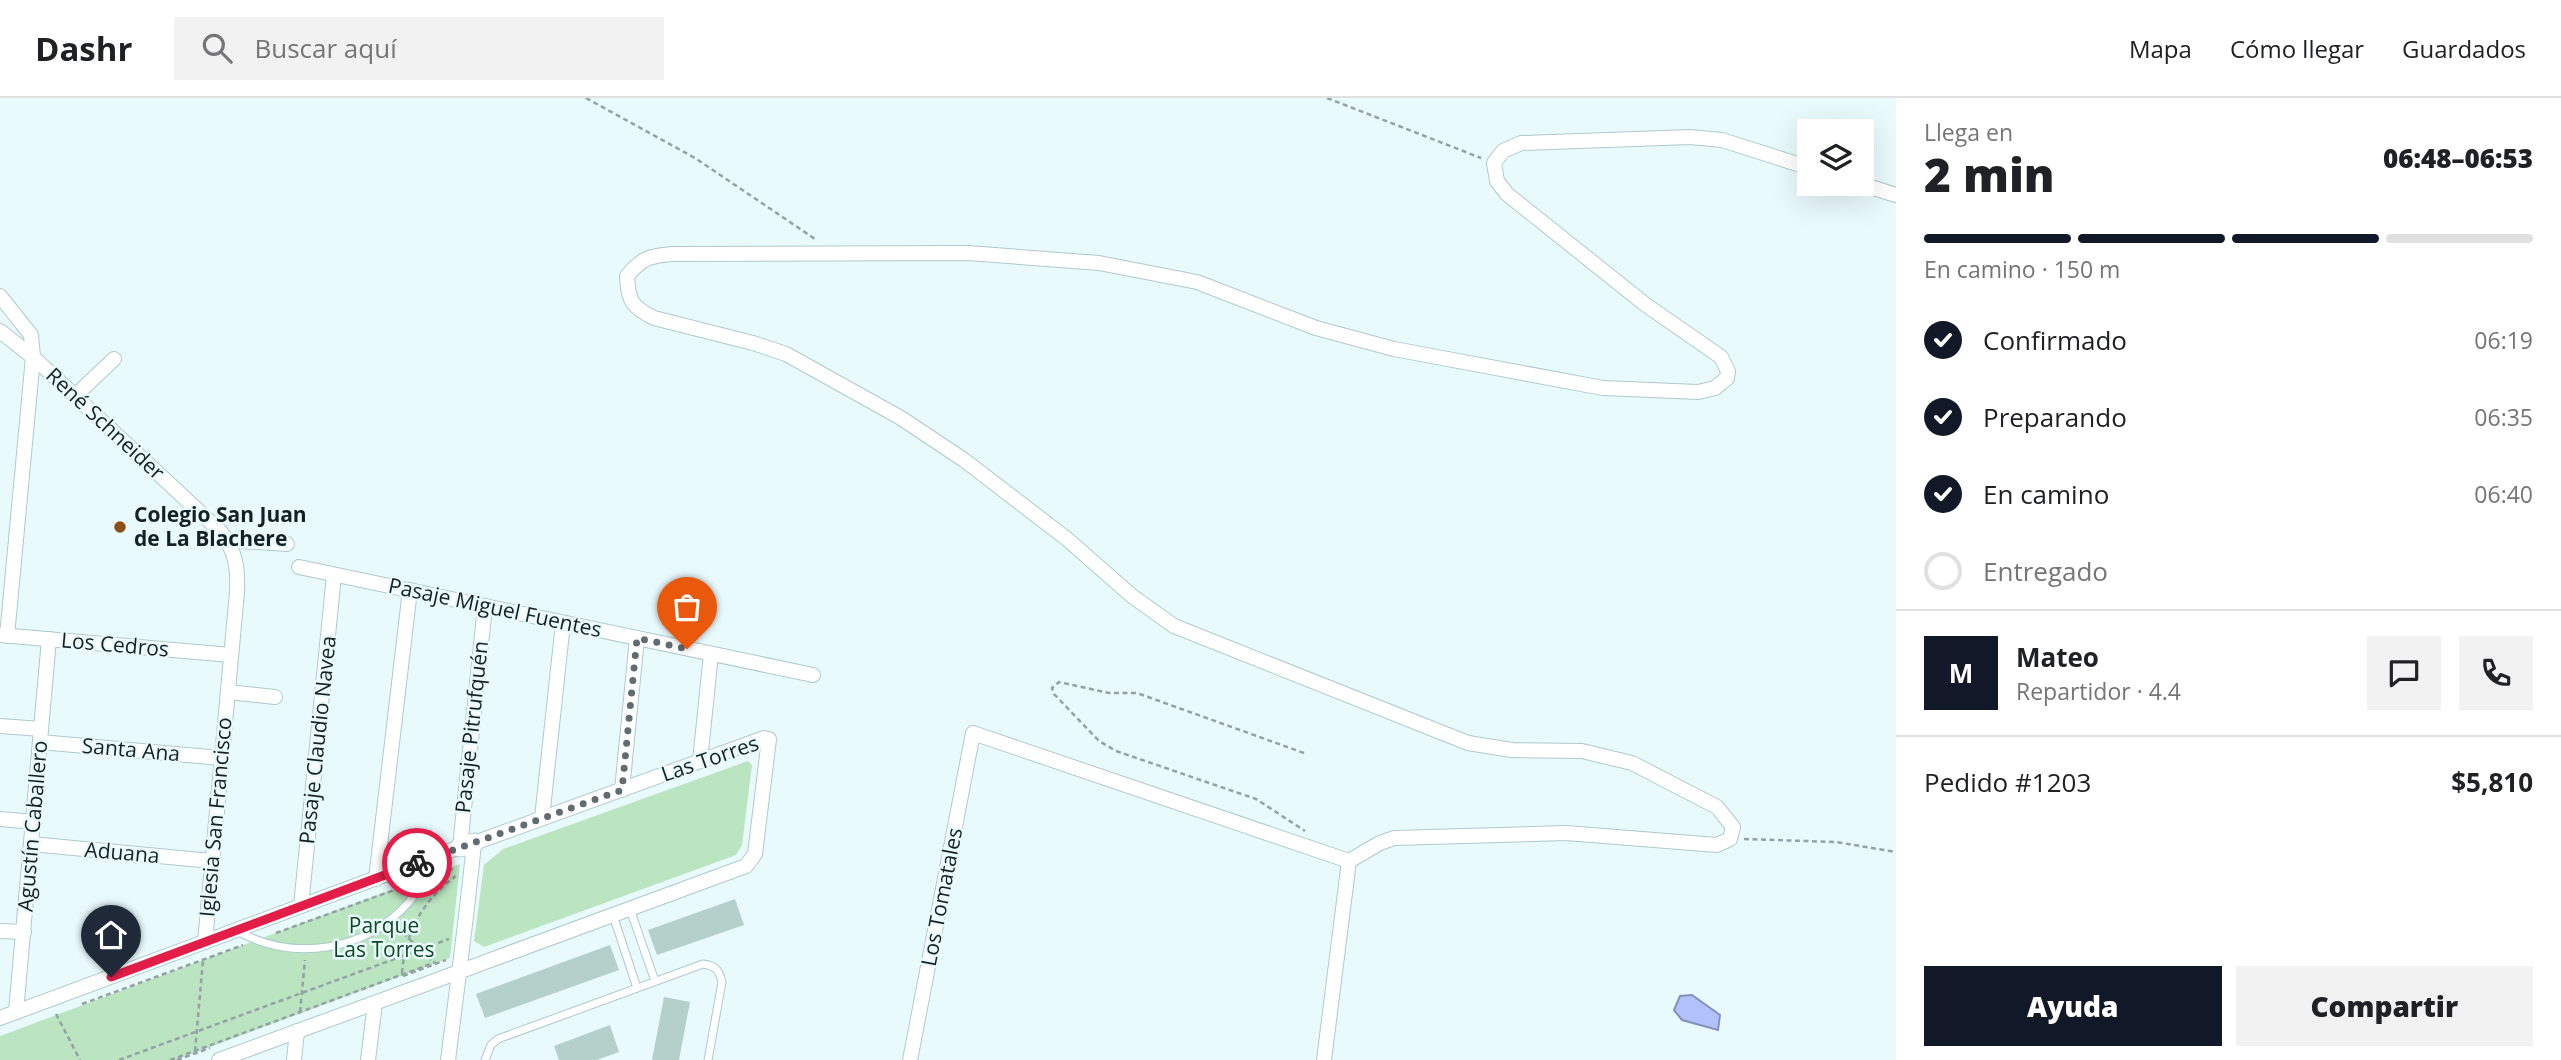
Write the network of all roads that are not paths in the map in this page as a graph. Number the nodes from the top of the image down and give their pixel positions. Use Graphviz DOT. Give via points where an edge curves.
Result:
graph roads {
  1 [pos="1797,164"];
  2 [pos="1874,188"];
  3 [pos="1896,195"];
  4 [pos="0,296"];
  5 [pos="0,331"];
  6 [pos="33,357"];
  7 [pos="114,359"];
  8 [pos="75,396"];
  9 [pos="287,544"];
  10 [pos="230,546"];
  11 [pos="299,567"];
  12 [pos="334,575"];
  13 [pos="410,590"];
  14 [pos="485,606"];
  15 [pos="564,623"];
  16 [pos="4,635"];
  17 [pos="637,638"];
  18 [pos="49,639"];
  19 [pos="711,654"];
  20 [pos="231,655"];
  21 [pos="813,675"];
  22 [pos="228,692"];
  23 [pos="275,697"];
  24 [pos="0,726"];
  25 [pos="41,736"];
  26 [pos="222,758"];
  27 [pos="700,761"];
  28 [pos="622,790"];
  29 [pos="542,818"];
  30 [pos="0,819"];
  31 [pos="34,822"];
  32 [pos="32,844"];
  33 [pos="462,854"];
  34 [pos="438,856"];
  35 [pos="212,861"];
  36 [pos="1349,861"];
  37 [pos="376,879"];
  38 [pos="301,906"];
  39 [pos="630,909"];
  40 [pos="612,915"];
  41 [pos="0,930"];
  42 [pos="24,932"];
  43 [pos="242,934"];
  44 [pos="205,942"];
  45 [pos="459,972"];
  46 [pos="655,981"];
  47 [pos="637,988"];
  48 [pos="376,1003"];
  49 [pos="16,1012"];
  50 [pos="0,1018"];
  51 [pos="297,1031"];
  52 [pos="219,1060"];
  53 [pos="294,1060"];
  54 [pos="368,1060"];
  55 [pos="448,1060"];
  56 [pos="485,1060"];
  57 [pos="708,1060"];
  58 [pos="910,1060"];
  59 [pos="1324,1060"];
  1 -- 36 [label="street" via="1722,140 1690,136 1521,144 1503,151 1494,163 1497,181 1507,194 1646,305 1721,357 1727,378 1715,388 1698,391 1602,388 1394,349 1316,328 1197,282 1099,263 968,253 655,255 639,262 628,276 628,296 639,311 786,354 901,418 975,467 1174,626 1468,743 1512,750 1582,751 1632,763 1717,807 1733,827 1730,839 1717,845 1566,834 1394,838"];
  2 -- 3 [label="street"];
  4 -- 6 [label="street" via="30,335"];
  5 -- 6 [label="street, René Schneider"];
  6 -- 8 [label="street, René Schneider"];
  6 -- 16 [label="street"];
  7 -- 8 [label="street"];
  8 -- 10 [label="street, René Schneider"];
  9 -- 10 [label="street"];
  10 -- 20 [label="street, Iglesia San Francisco" via="237,576"];
  11 -- 12 [label="street, Pasaje Miguel Fuentes"];
  12 -- 13 [label="street, Pasaje Miguel Fuentes"];
  12 -- 38 [label="street, Pasaje Claudio Navea"];
  13 -- 14 [label="street, Pasaje Miguel Fuentes"];
  13 -- 37 [label="street"];
  14 -- 15 [label="street, Pasaje Miguel Fuentes"];
  14 -- 33 [label="street, Pasaje Pitrufquén"];
  15 -- 17 [label="street, Pasaje Miguel Fuentes"];
  15 -- 29 [label="street"];
  16 -- 18 [label="street, Los Cedros"];
  17 -- 19 [label="street, Pasaje Miguel Fuentes"];
  17 -- 28 [label="street"];
  18 -- 20 [label="street, Los Cedros"];
  18 -- 25 [label="street, Agustín Caballero"];
  19 -- 21 [label="street, Pasaje Miguel Fuentes"];
  19 -- 27 [label="street"];
  20 -- 22 [label="street, Iglesia San Francisco"];
  22 -- 23 [label="street, Iglesia San Francisco"];
  22 -- 26 [label="street, Iglesia San Francisco"];
  24 -- 25 [label="street, Santa Ana"];
  25 -- 26 [label="street, Santa Ana"];
  25 -- 31 [label="street, Agustín Caballero"];
  26 -- 35 [label="street, Iglesia San Francisco"];
  27 -- 28 [label="street, Las Torres"];
  27 -- 39 [label="street, Las Torres" via="769,739 755,854 746,866"];
  28 -- 29 [label="street, Las Torres"];
  29 -- 33 [label="street, Las Torres"];
  30 -- 31 [label="street"];
  31 -- 32 [label="street, Agustín Caballero"];
  32 -- 35 [label="street, Aduana"];
  32 -- 42 [label="street, Agustín Caballero"];
  33 -- 34 [label="street, Las Torres"];
  33 -- 45 [label="street, Pasaje Pitrufquén"];
  34 -- 37 [label="street, Las Torres"];
  34 -- 43 [label="lane" via="413,896 390,920 352,941 306,950 279,948"];
  35 -- 44 [label="street, Iglesia San Francisco"];
  36 -- 58 [label="street, Los Tomatales" via="974,733"];
  36 -- 59 [label="street"];
  37 -- 38 [label="street, Las Torres"];
  38 -- 43 [label="street, Las Torres"];
  39 -- 40 [label="street, Las Torres"];
  39 -- 46 [label="lane"];
  40 -- 45 [label="street, Las Torres"];
  40 -- 47 [label="lane"];
  41 -- 42 [label="street"];
  42 -- 49 [label="street, Agustín Caballero"];
  43 -- 44 [label="street, Las Torres"];
  44 -- 49 [label="street, Las Torres"];
  45 -- 48 [label="street, Las Torres"];
  45 -- 55 [label="street, Pasaje Pitrufquén"];
  46 -- 47 [label="lane"];
  46 -- 57 [label="lane" via="703,964 719,970 722,982"];
  47 -- 56 [label="lane" via="498,1039"];
  48 -- 51 [label="street, Las Torres"];
  48 -- 54 [label="street"];
  49 -- 50 [label="street, Las Torres"];
  51 -- 52 [label="street, Las Torres"];
  51 -- 53 [label="street"];
}
